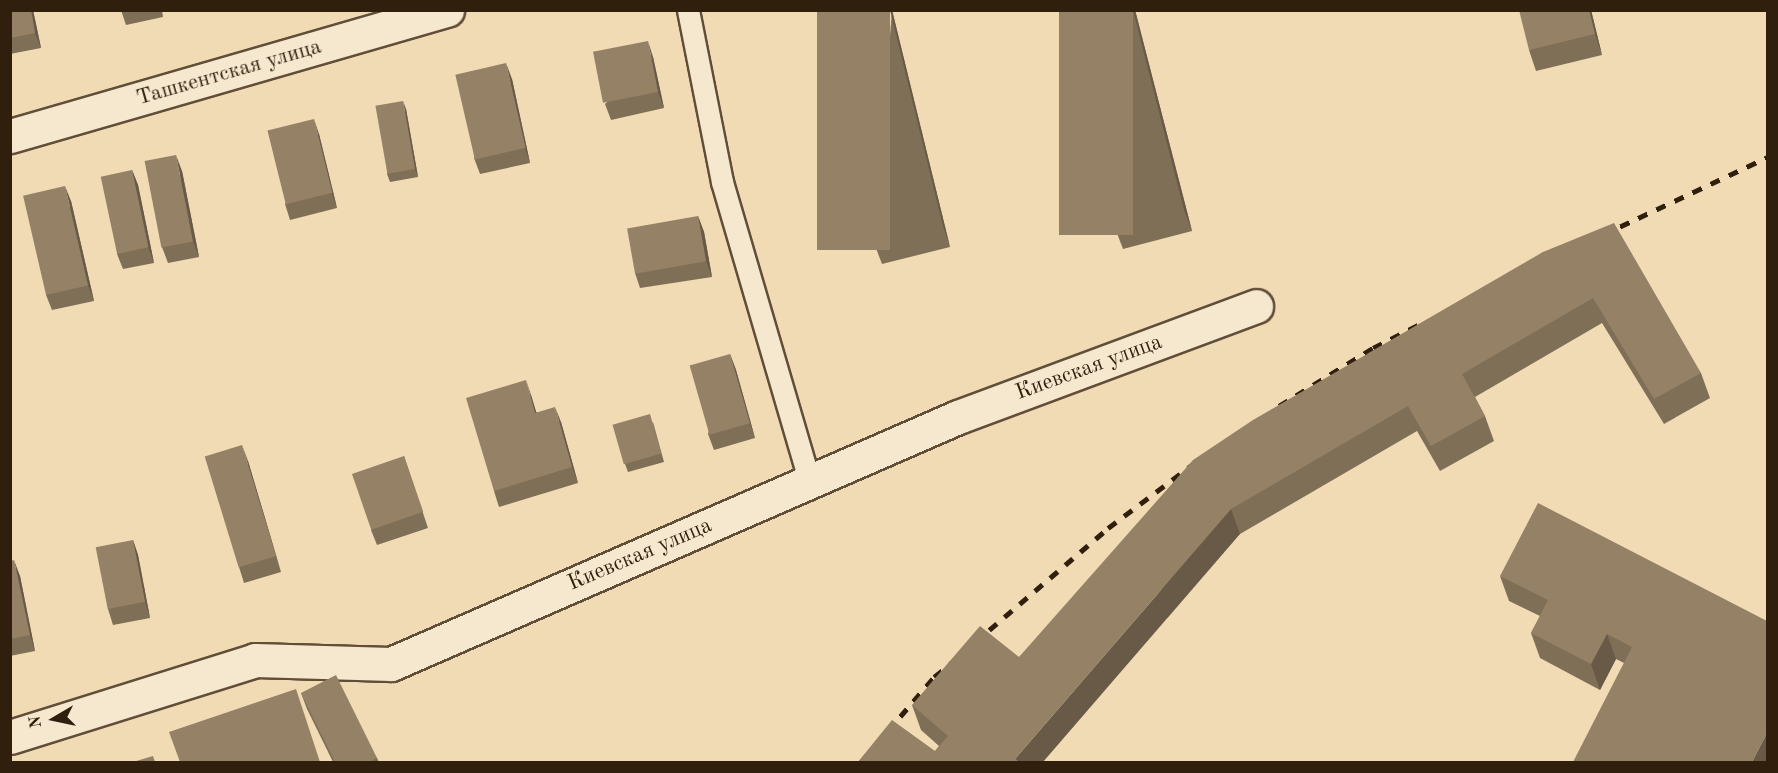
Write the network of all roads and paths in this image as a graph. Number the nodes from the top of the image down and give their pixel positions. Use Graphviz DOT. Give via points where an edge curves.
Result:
graph roads {
  1 [pos="447,10"];
  2 [pos="688,10"];
  3 [pos="10,136"];
  4 [pos="1256,306"];
  5 [pos="810,482"];
  6 [pos="10,737"];
  1 -- 3 [label="street, Ташкентская улица"];
  2 -- 5 [label="lane" via="722,182"];
  4 -- 5 [label="street, Киевская улица" via="958,417"];
  5 -- 6 [label="street, Киевская улица" via="391,664 255,660"];
}
